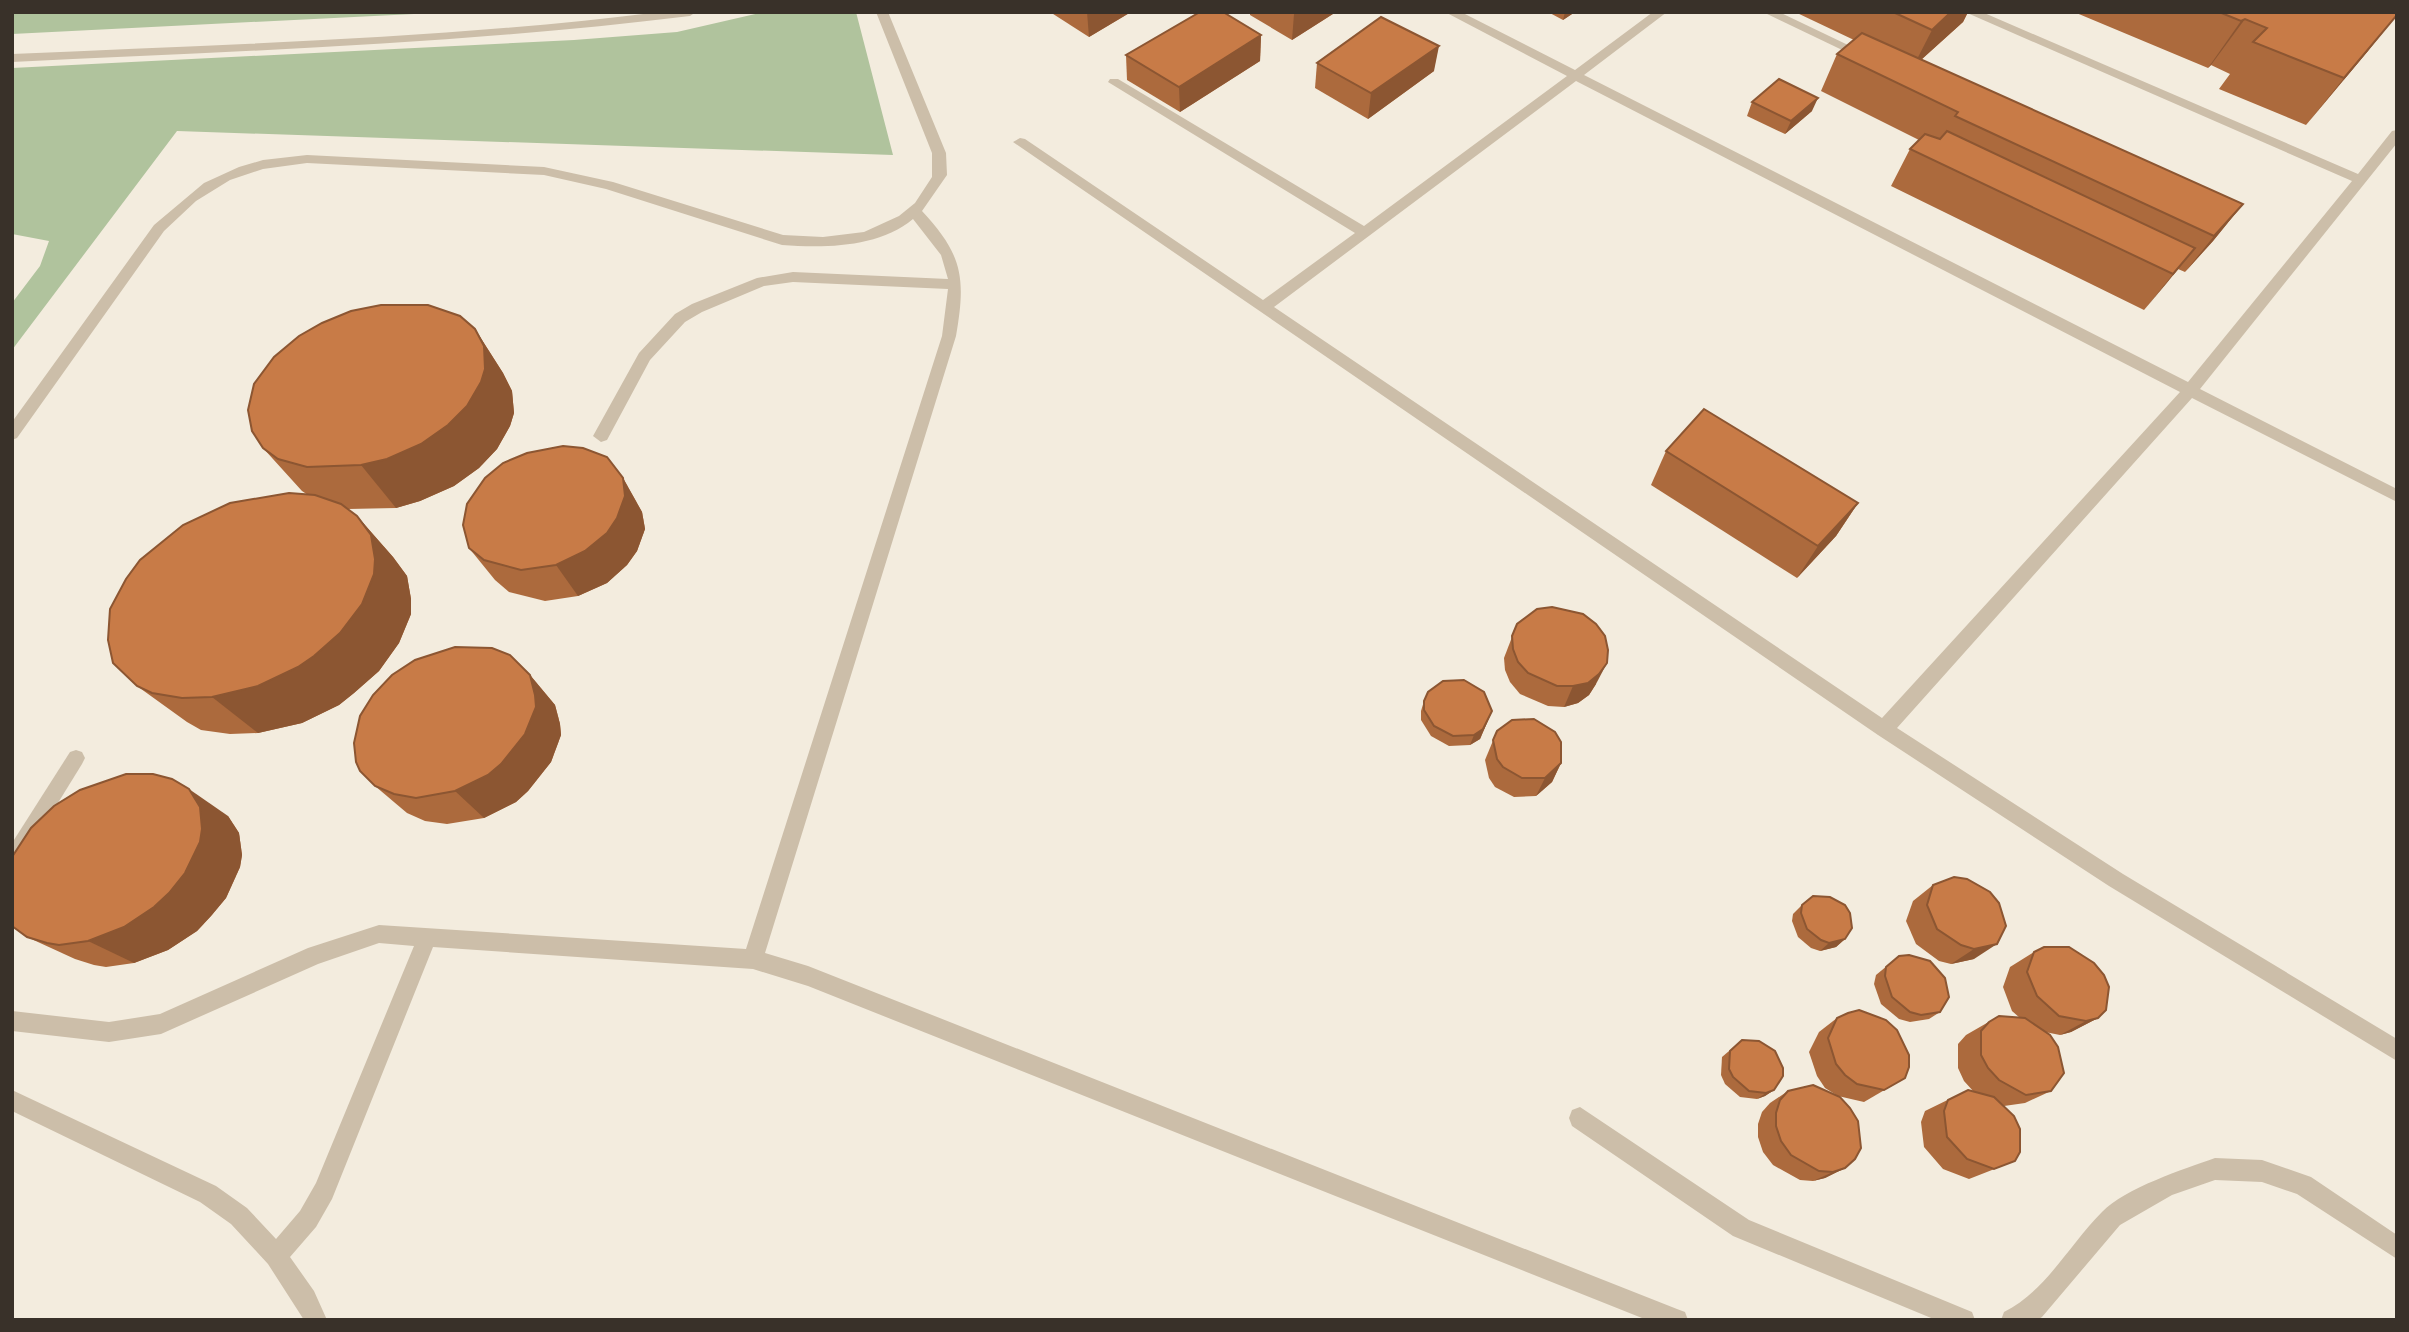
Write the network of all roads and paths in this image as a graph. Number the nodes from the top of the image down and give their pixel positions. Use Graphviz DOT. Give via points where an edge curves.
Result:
graph roads {
  1 [pos="690,12"];
  2 [pos="882,12"];
  3 [pos="1451,12"];
  4 [pos="1661,12"];
  5 [pos="1769,12"];
  6 [pos="1971,12"];
  7 [pos="12,58"];
  8 [pos="1880,63"];
  9 [pos="1576,76"];
  10 [pos="1114,82"];
  11 [pos="2397,134"];
  12 [pos="1020,142"];
  13 [pos="2361,180"];
  14 [pos="914,211"];
  15 [pos="1365,233"];
  16 [pos="955,284"];
  17 [pos="1264,307"];
  18 [pos="2190,391"];
  19 [pos="12,434"];
  20 [pos="601,436"];
  21 [pos="2397,496"];
  22 [pos="1884,729"];
  23 [pos="76,758"];
  24 [pos="12,860"];
  25 [pos="427,937"];
  26 [pos="752,959"];
  27 [pos="12,1021"];
  28 [pos="2397,1051"];
  29 [pos="12,1100"];
  30 [pos="1580,1118"];
  31 [pos="2397,1248"];
  32 [pos="275,1256"];
  33 [pos="316,1320"];
  34 [pos="1677,1320"];
  35 [pos="1964,1320"];
  36 [pos="2012,1320"];
  1 -- 7 [label="lane" via="572,27 419,38"];
  2 -- 14 [label="lane" via="939,153 940,175"];
  3 -- 9 [label="lane"];
  4 -- 9 [label="lane"];
  5 -- 8 [label="lane"];
  6 -- 13 [label="lane"];
  9 -- 15 [label="lane"];
  9 -- 18 [label="lane"];
  10 -- 15 [label="lane"];
  11 -- 13 [label="lane"];
  12 -- 17 [label="lane"];
  13 -- 18 [label="lane"];
  14 -- 16 [label="lane" via="943,241 954,266"];
  14 -- 19 [label="lane" via="875,233 811,243 782,240 608,185 544,171 307,159 241,169 207,185 159,228"];
  15 -- 17 [label="lane"];
  16 -- 20 [label="lane" via="793,277 762,281 697,308 680,318 643,357"];
  16 -- 26 [label="lane" via="949,336"];
  17 -- 22 [label="lane"];
  18 -- 21 [label="lane"];
  18 -- 22 [label="lane"];
  22 -- 28 [label="lane" via="2116,880"];
  23 -- 24 [label="lane"];
  25 -- 26 [label="lane"];
  25 -- 27 [label="lane" via="379,934 346,943 161,1024 109,1032"];
  25 -- 32 [label="lane" via="324,1191 308,1219"];
  26 -- 34 [label="lane" via="808,976"];
  29 -- 32 [label="lane" via="208,1194 239,1216"];
  30 -- 35 [label="lane" via="1741,1228"];
  31 -- 36 [label="lane" via="2303,1185 2262,1171 2216,1169 2166,1185 2112,1217 2034,1309"];
  32 -- 33 [label="lane"];
}
